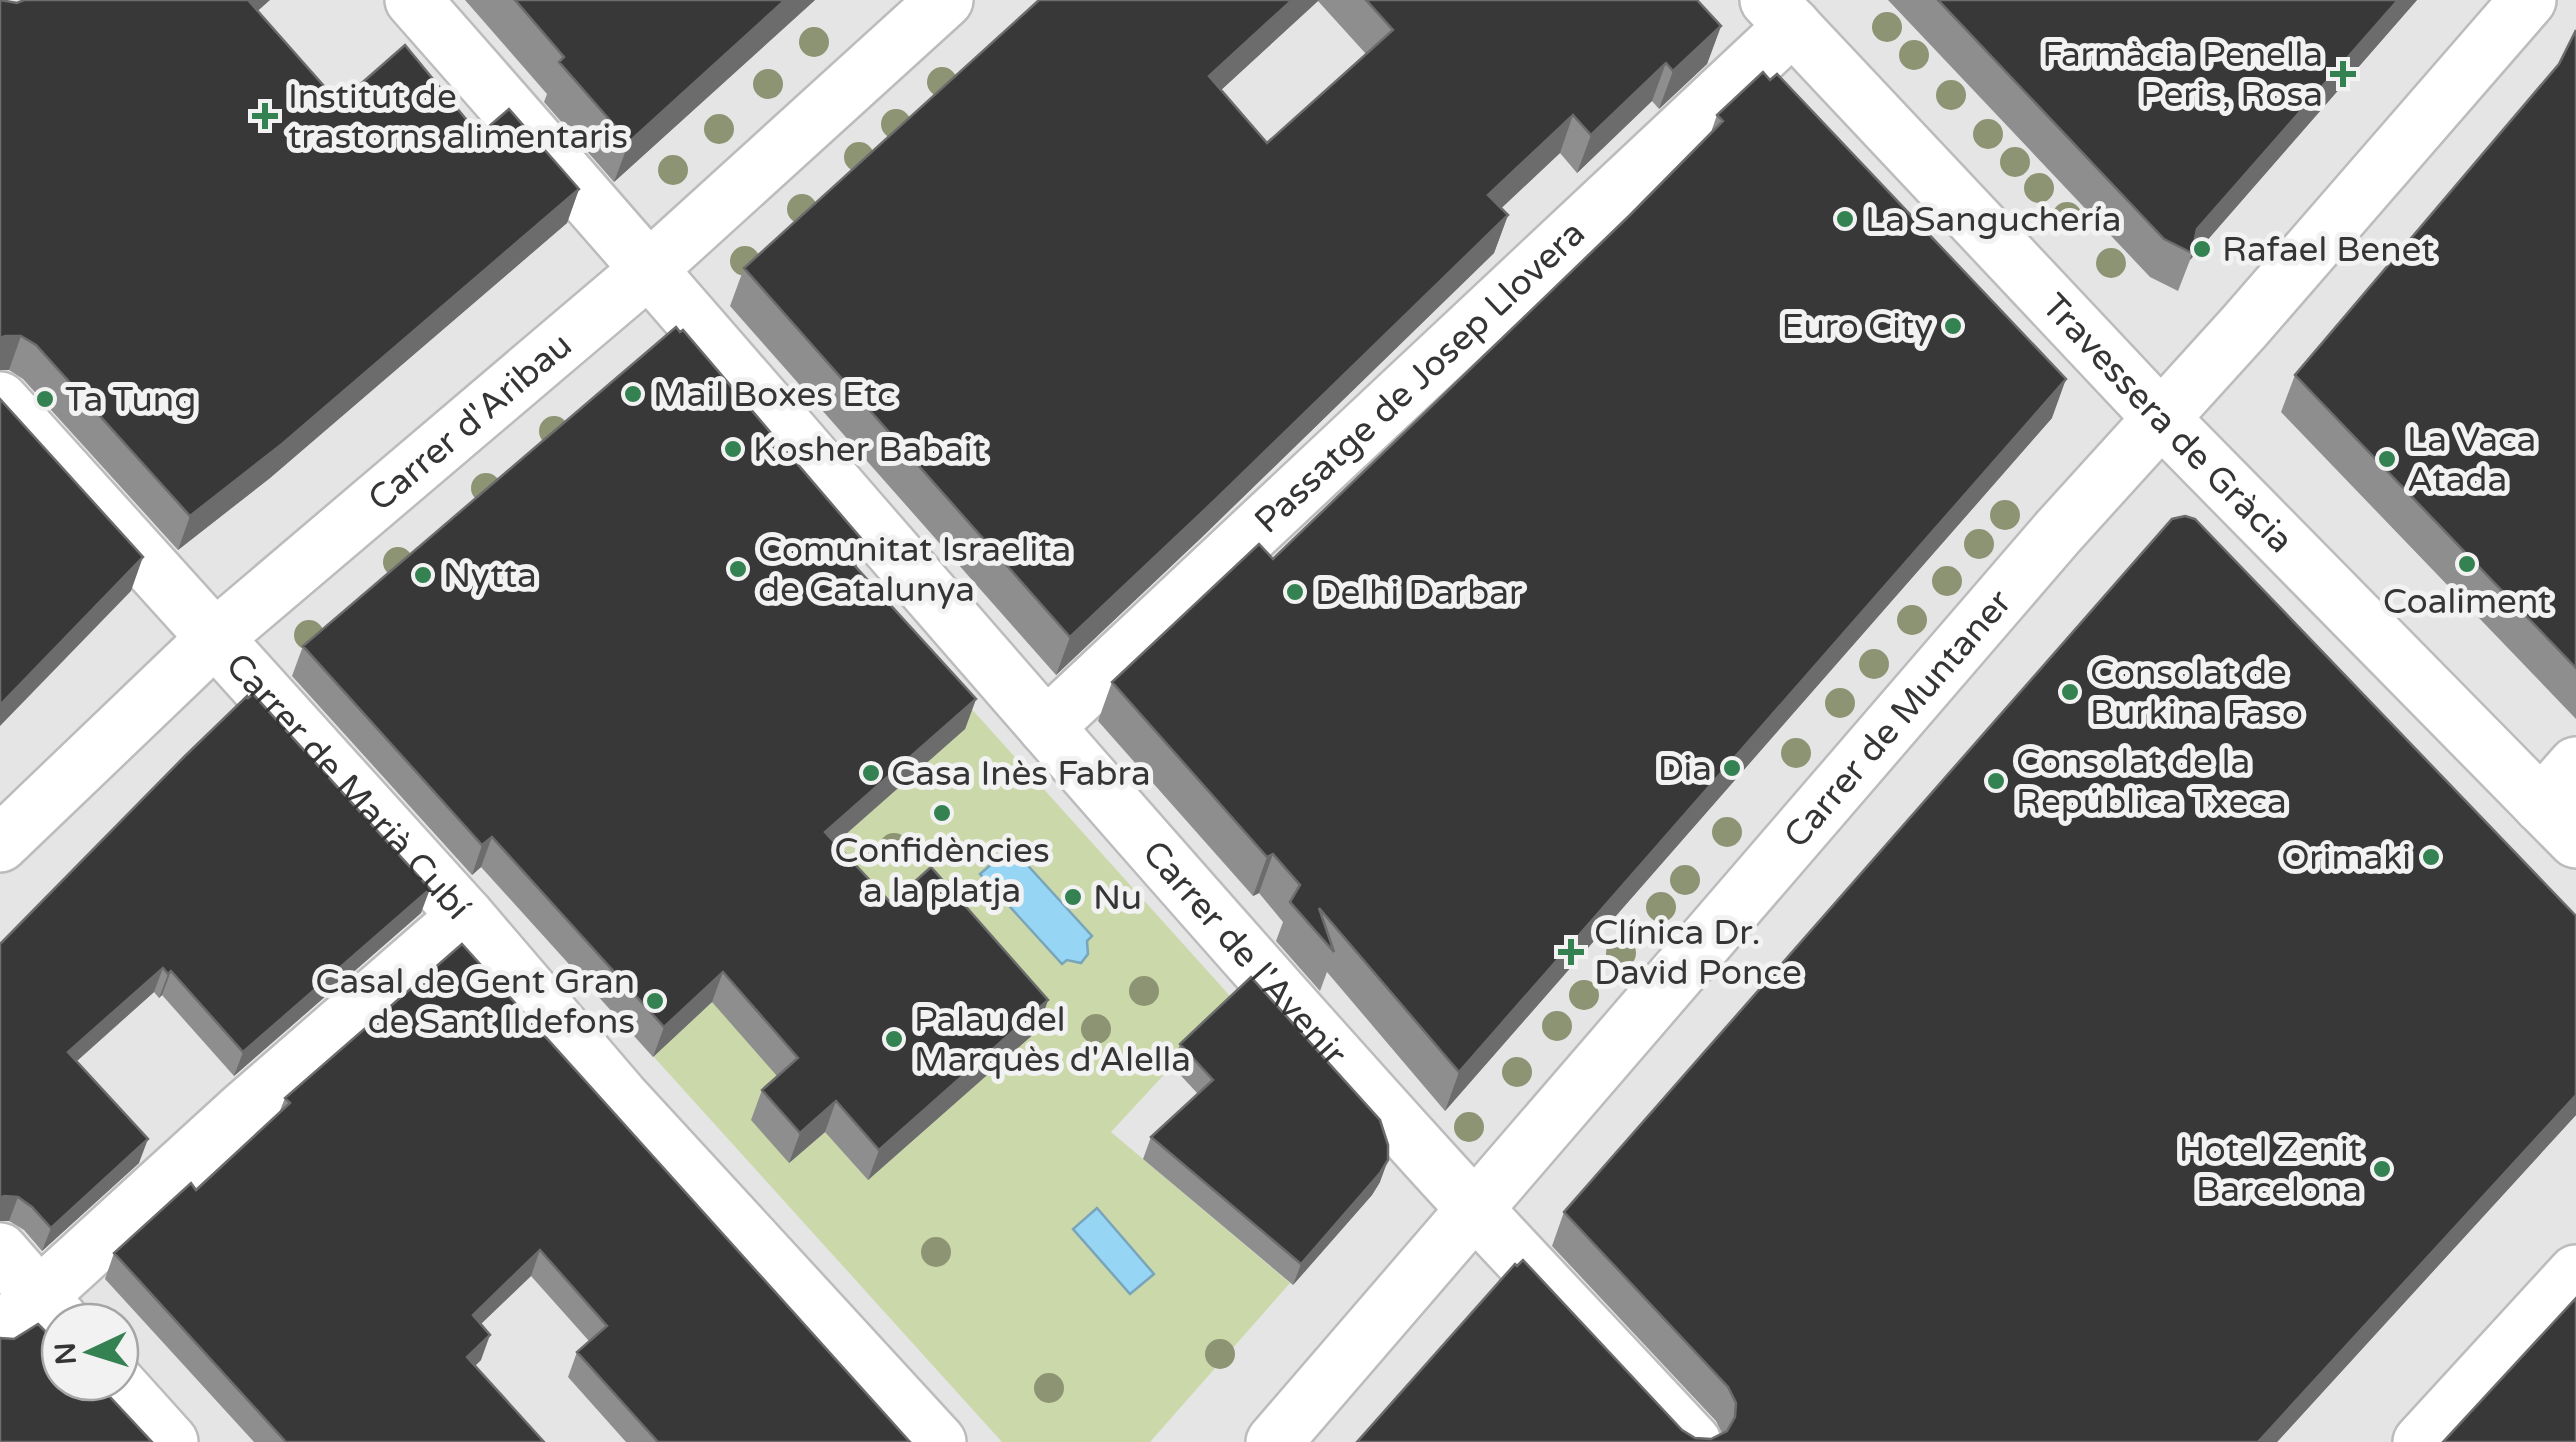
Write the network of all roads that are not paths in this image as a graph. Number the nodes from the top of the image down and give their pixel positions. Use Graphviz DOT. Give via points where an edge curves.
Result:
graph roads {
  1 [pos="413,0"];
  2 [pos="945,0"];
  3 [pos="2528,0"];
  4 [pos="1780,13"];
  5 [pos="648,270"];
  6 [pos="0,400"];
  7 [pos="2161,418"];
  8 [pos="216,637"];
  9 [pos="1046,727"];
  10 [pos="2564,803"];
  11 [pos="0,844"];
  12 [pos="466,916"];
  13 [pos="1473,1207"];
  14 [pos="0,1251"];
  15 [pos="2576,1272"];
  16 [pos="34,1317"];
  17 [pos="134,1402"];
  18 [pos="170,1442"];
  19 [pos="938,1442"];
  20 [pos="1274,1442"];
  21 [pos="1693,1442"];
  22 [pos="2421,1442"];
  1 -- 5 [label="street, Carrer de l'Avenir"];
  2 -- 5 [label="street, Carrer d'Aribau"];
  3 -- 7 [label="street, Carrer de Muntaner"];
  4 -- 7 [label="street, Travessera de Gràcia"];
  4 -- 9 [label="street, Passatge de Josep Llovera"];
  5 -- 8 [label="street, Carrer d'Aribau"];
  5 -- 9 [label="street, Carrer de l'Avenir"];
  6 -- 8 [label="street, Carrer de Marià Cubí"];
  7 -- 10 [label="street, Travessera de Gràcia"];
  7 -- 13 [label="street, Carrer de Muntaner"];
  8 -- 11 [label="street, Carrer d'Aribau"];
  8 -- 12 [label="street, Carrer de Marià Cubí"];
  9 -- 13 [label="street, Carrer de l'Avenir"];
  12 -- 16 [label="street" via="242,1110"];
  12 -- 19 [label="street, Carrer de Marià Cubí" via="620,1096"];
  13 -- 20 [label="street, Carrer de Muntaner"];
  13 -- 21 [label="street, Carrer de l'Avenir"];
  14 -- 16 [label="street"];
  15 -- 22 [label="street"];
  17 -- 18 [label="street"];
}
